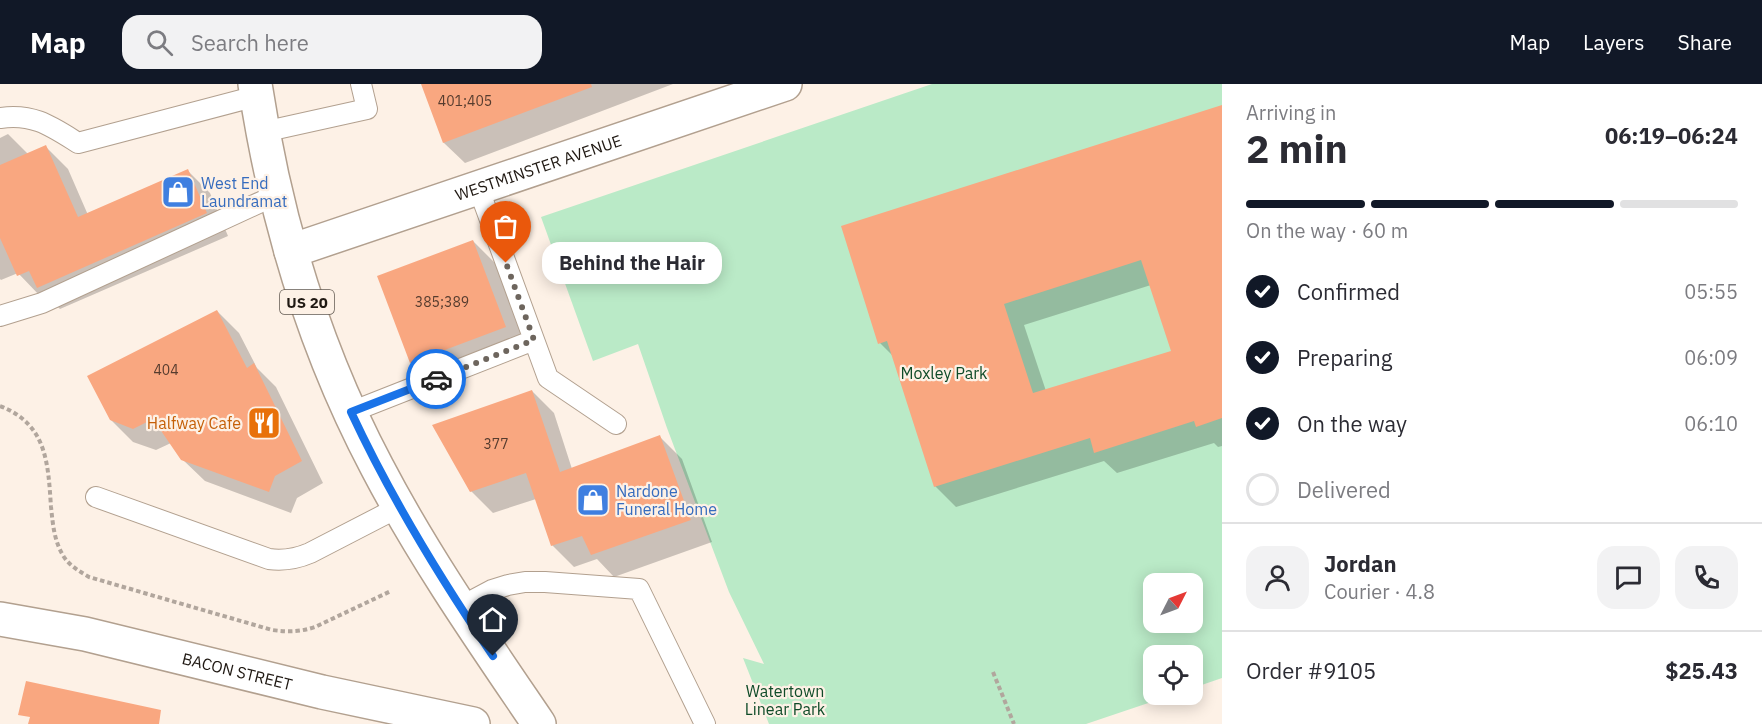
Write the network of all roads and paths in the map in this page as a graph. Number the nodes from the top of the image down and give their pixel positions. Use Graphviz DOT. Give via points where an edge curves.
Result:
graph roads {
  1 [pos="361,84"];
  2 [pos="785,84"];
  3 [pos="256,90"];
  4 [pos="0,118"];
  5 [pos="263,132"];
  6 [pos="478,187"];
  7 [pos="276,195"];
  8 [pos="291,251"];
  9 [pos="0,316"];
  10 [pos="534,340"];
  11 [pos="0,406"];
  12 [pos="351,412"];
  13 [pos="616,424"];
  14 [pos="96,497"];
  15 [pos="399,507"];
  16 [pos="391,591"];
  17 [pos="460,607"];
  18 [pos="0,619"];
  19 [pos="993,672"];
  20 [pos="535,723"];
  21 [pos="473,724"];
  22 [pos="705,724"];
  23 [pos="1014,724"];
  1 -- 5 [label="lane" via="367,109"];
  2 -- 6 [label="street, WESTMINSTER AVENUE"];
  3 -- 4 [label="lane" via="78,143 33,118"];
  3 -- 5 [label="street, US 20"];
  5 -- 7 [label="street, US 20"];
  6 -- 8 [label="street, WESTMINSTER AVENUE"];
  6 -- 10 [label="lane"];
  7 -- 8 [label="street, US 20"];
  7 -- 9 [label="lane" via="42,303"];
  8 -- 12 [label="street, US 20" via="315,324"];
  10 -- 12 [label="lane"];
  10 -- 13 [label="lane" via="548,378"];
  11 -- 16 [label="path" via="21,416 39,438 47,465 57,543 75,569 89,577 290,632 315,627"];
  12 -- 15 [label="street, US 20"];
  14 -- 15 [label="lane" via="283,561 310,553"];
  15 -- 17 [label="street, US 20"];
  17 -- 20 [label="street, US 20"];
  17 -- 22 [label="lane" via="492,590 525,582 639,589"];
  18 -- 21 [label="street, BACON STREET" via="85,634"];
  19 -- 23 [label="path"];
}
